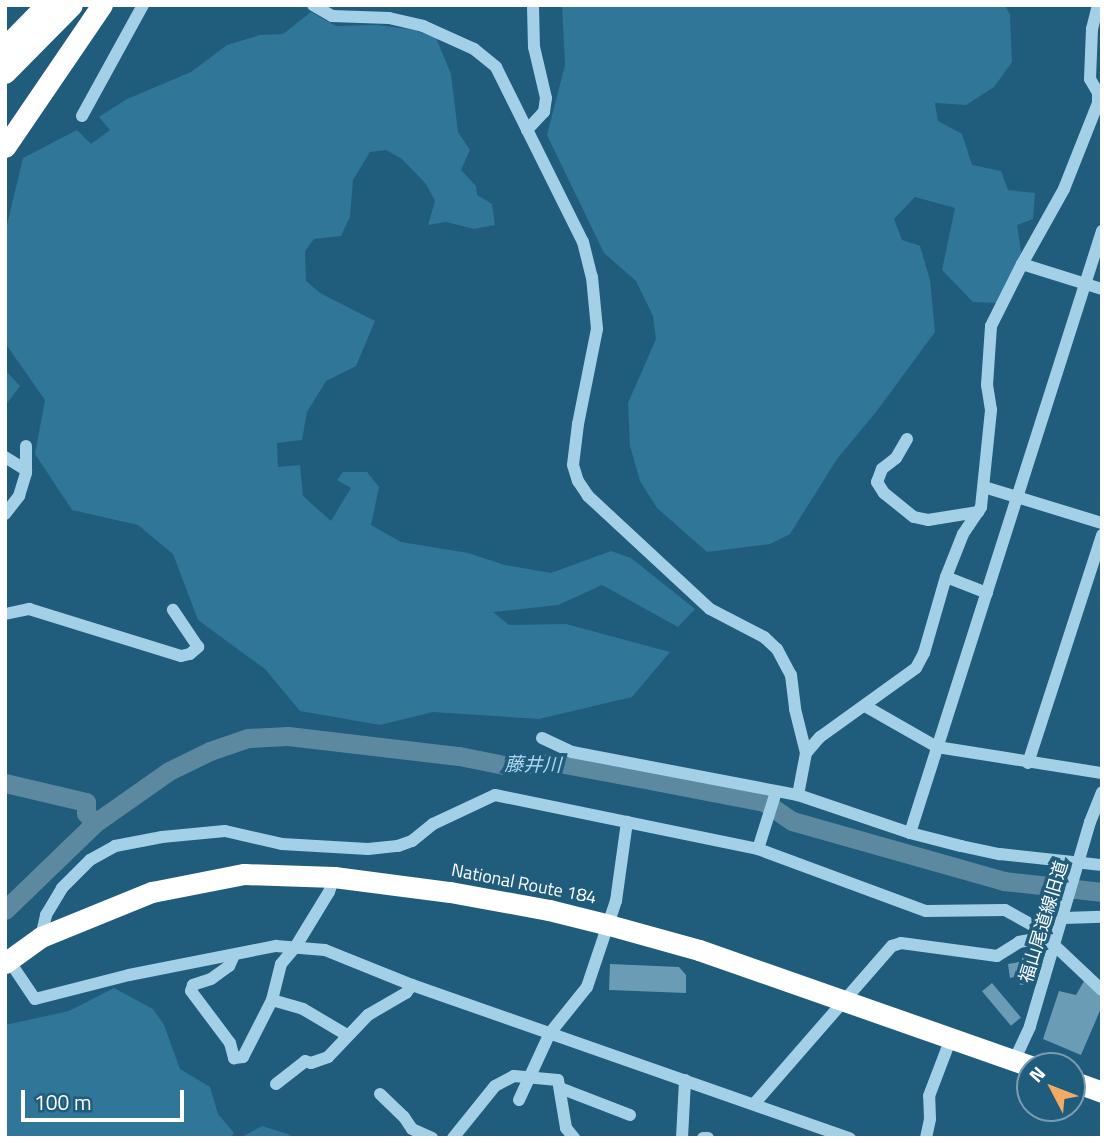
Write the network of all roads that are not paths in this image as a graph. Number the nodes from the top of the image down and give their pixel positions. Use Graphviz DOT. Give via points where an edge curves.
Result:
graph roads {
  1 [pos="46,5"];
  2 [pos="72,5"];
  3 [pos="103,5"];
  4 [pos="143,5"];
  5 [pos="313,5"];
  6 [pos="533,5"];
  7 [pos="1098,5"];
  8 [pos="1097,31"];
  9 [pos="5,47"];
  10 [pos="5,73"];
  11 [pos="82,116"];
  12 [pos="527,130"];
  13 [pos="5,147"];
  14 [pos="1102,231"];
  15 [pos="1021,264"];
  16 [pos="1085,283"];
  17 [pos="1102,289"];
  18 [pos="907,439"];
  19 [pos="26,446"];
  20 [pos="5,457"];
  21 [pos="26,470"];
  22 [pos="984,487"];
  23 [pos="1017,496"];
  24 [pos="978,512"];
  25 [pos="5,514"];
  26 [pos="1102,523"];
  27 [pos="1102,535"];
  28 [pos="946,577"];
  29 [pos="987,593"];
  30 [pos="173,610"];
  31 [pos="5,614"];
  32 [pos="865,706"];
  33 [pos="542,738"];
  34 [pos="937,747"];
  35 [pos="806,753"];
  36 [pos="1028,762"];
  37 [pos="1102,773"];
  38 [pos="1102,792"];
  39 [pos="775,794"];
  40 [pos="798,794"];
  41 [pos="627,822"];
  42 [pos="910,833"];
  43 [pos="758,849"];
  44 [pos="1080,864"];
  45 [pos="1102,865"];
  46 [pos="334,877"];
  47 [pos="1065,914"];
  48 [pos="1102,917"];
  49 [pos="609,925"];
  50 [pos="41,937"];
  51 [pos="1044,937"];
  52 [pos="296,946"];
  53 [pos="1055,946"];
  54 [pos="234,955"];
  55 [pos="7,961"];
  56 [pos="412,985"];
  57 [pos="1102,990"];
  58 [pos="844,999"];
  59 [pos="272,1000"];
  60 [pos="550,1033"];
  61 [pos="347,1035"];
  62 [pos="951,1038"];
  63 [pos="1024,1052"];
  64 [pos="1016,1061"];
  65 [pos="530,1077"];
  66 [pos="685,1080"];
  67 [pos="276,1084"];
  68 [pos="560,1088"];
  69 [pos="380,1094"];
  70 [pos="519,1100"];
  71 [pos="754,1104"];
  72 [pos="629,1115"];
  73 [pos="432,1138"];
  74 [pos="453,1138"];
  75 [pos="574,1138"];
  76 [pos="681,1138"];
  77 [pos="703,1138"];
  78 [pos="709,1138"];
  79 [pos="850,1138"];
  80 [pos="926,1138"];
  1 -- 9 [label="highway"];
  2 -- 10 [label="highway"];
  3 -- 13 [label="highway"];
  4 -- 11 [label="street"];
  5 -- 12 [label="street" via="332,16 389,18 423,26 474,49 496,67"];
  6 -- 12 [label="street" via="534,47 545,98 544,112"];
  7 -- 8 [label="street"];
  8 -- 15 [label="street" via="1090,79 1098,103 1064,189"];
  12 -- 35 [label="street" via="583,242 592,277 597,329 578,424 573,465 578,481 588,496 710,609 764,637 777,649 791,675"];
  14 -- 16 [label="street"];
  15 -- 16 [label="street"];
  15 -- 22 [label="street" via="991,326"];
  16 -- 17 [label="street"];
  16 -- 23 [label="street"];
  18 -- 24 [label="street" via="896,458 882,469 877,482 884,494 914,517 928,520"];
  19 -- 21 [label="street"];
  20 -- 21 [label="street"];
  21 -- 25 [label="street" via="19,496"];
  22 -- 23 [label="street"];
  22 -- 24 [label="street"];
  23 -- 26 [label="street"];
  23 -- 29 [label="street"];
  24 -- 28 [label="street" via="963,534"];
  27 -- 36 [label="street"];
  28 -- 29 [label="street"];
  28 -- 32 [label="street" via="916,668"];
  29 -- 34 [label="street"];
  30 -- 31 [label="street" via="198,647 190,654 181,656 29,609"];
  32 -- 34 [label="street"];
  32 -- 35 [label="street" via="820,737"];
  33 -- 39 [label="street" via="572,752"];
  34 -- 36 [label="street"];
  34 -- 42 [label="street"];
  35 -- 40 [label="street"];
  36 -- 37 [label="street"];
  38 -- 44 [label="street, 福山尾道線旧道"];
  39 -- 40 [label="street"];
  39 -- 43 [label="street"];
  40 -- 42 [label="street"];
  41 -- 43 [label="street"];
  41 -- 49 [label="street"];
  41 -- 50 [label="street" via="495,795 398,846 282,844 225,831 115,846 90,860 62,888 46,915"];
  42 -- 44 [label="street" via="1000,854"];
  43 -- 51 [label="street" via="926,911 1004,910 1034,926"];
  44 -- 45 [label="street"];
  44 -- 47 [label="street, 福山尾道線旧道"];
  46 -- 49 [label="highway, National Route 184" via="450,892"];
  46 -- 50 [label="highway, National Route 184" via="244,874 152,892"];
  46 -- 52 [label="street"];
  47 -- 48 [label="street"];
  47 -- 53 [label="street, 福山尾道線旧道"];
  49 -- 58 [label="highway, National Route 184"];
  49 -- 60 [label="street" via="587,988"];
  50 -- 55 [label="highway, National Route 184"];
  51 -- 53 [label="street"];
  51 -- 58 [label="street" via="1019,942 997,956 901,943 892,946"];
  52 -- 54 [label="street"];
  52 -- 56 [label="street" via="325,950"];
  52 -- 59 [label="street" via="281,964"];
  53 -- 57 [label="street"];
  53 -- 63 [label="street, 福山尾道線旧道"];
  54 -- 55 [label="street" via="35,999"];
  54 -- 59 [label="street" via="229,966 191,991 230,1043 234,1058 243,1057"];
  56 -- 60 [label="street"];
  56 -- 61 [label="street"];
  58 -- 62 [label="highway, National Route 184"];
  58 -- 71 [label="street"];
  59 -- 61 [label="street" via="303,1009"];
  60 -- 65 [label="street"];
  60 -- 66 [label="street"];
  61 -- 67 [label="street" via="328,1057 305,1061"];
  62 -- 64 [label="highway, National Route 184"];
  62 -- 80 [label="street" via="929,1096"];
  65 -- 68 [label="street" via="558,1080"];
  65 -- 70 [label="street"];
  65 -- 74 [label="street" via="503,1079"];
  66 -- 71 [label="street"];
  66 -- 76 [label="street"];
  68 -- 72 [label="street"];
  68 -- 75 [label="street" via="566,1128"];
  69 -- 73 [label="street" via="412,1129"];
  71 -- 79 [label="street"];
  77 -- 78 [label="street"];
}
